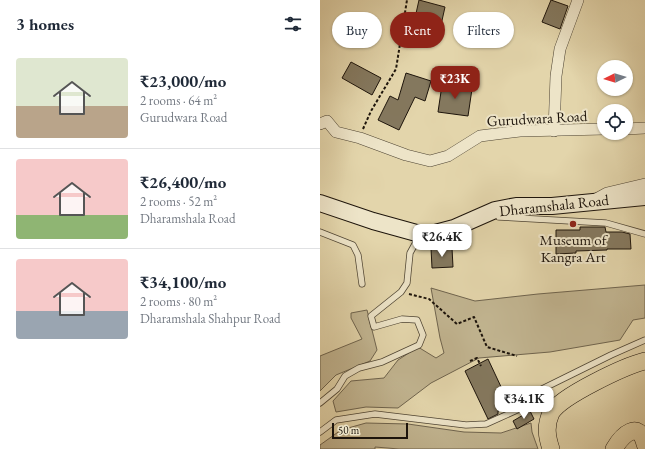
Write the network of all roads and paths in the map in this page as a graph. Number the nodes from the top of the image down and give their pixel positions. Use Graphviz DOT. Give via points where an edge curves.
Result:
graph roads {
  1 [pos="408,0"];
  2 [pos="578,0"];
  3 [pos="320,124"];
  4 [pos="645,128"];
  5 [pos="597,129"];
  6 [pos="633,129"];
  7 [pos="554,130"];
  8 [pos="360,138"];
  9 [pos="645,184"];
  10 [pos="645,197"];
  11 [pos="592,201"];
  12 [pos="320,203"];
  13 [pos="499,217"];
  14 [pos="320,232"];
  15 [pos="420,234"];
  16 [pos="645,234"];
  17 [pos="362,284"];
  18 [pos="401,292"];
  19 [pos="645,340"];
  20 [pos="517,356"];
  21 [pos="645,361"];
  22 [pos="470,362"];
  23 [pos="481,366"];
  24 [pos="320,403"];
  25 [pos="320,432"];
  26 [pos="645,444"];
  27 [pos="551,449"];
  28 [pos="614,449"];
  1 -- 8 [label="path" via="396,69 371,111"];
  2 -- 7 [label="street" via="560,49"];
  3 -- 8 [label="street, Gurudwara Road" via="327,121 336,132"];
  4 -- 6 [label="street"];
  5 -- 7 [label="street, Gurudwara Road"];
  7 -- 8 [label="street, Gurudwara Road" via="480,136 448,156 430,161"];
  9 -- 11 [label="street" via="607,193"];
  10 -- 11 [label="main road, Dharamshala Road"];
  11 -- 15 [label="main road, Dharamshala Road" via="552,206 516,206 495,210 454,228"];
  12 -- 15 [label="main road"];
  13 -- 16 [label="lane" via="606,223"];
  14 -- 17 [label="lane" via="353,246 358,255"];
  15 -- 18 [label="lane" via="410,253 407,283"];
  18 -- 20 [label="path" via="429,299 457,324 474,317 487,347"];
  18 -- 24 [label="lane" via="371,316 374,327 402,319 417,320 423,335 419,345 382,362 358,368 345,376 337,389"];
  19 -- 25 [label="lane" via="536,392 526,406 486,424 466,425 375,414 336,420"];
  21 -- 27 [label="main road" via="612,374 569,397 552,413 546,428"];
  22 -- 23 [label="path" via="477,358"];
  26 -- 28 [label="main road" via="640,434 634,431 624,434"];
}
